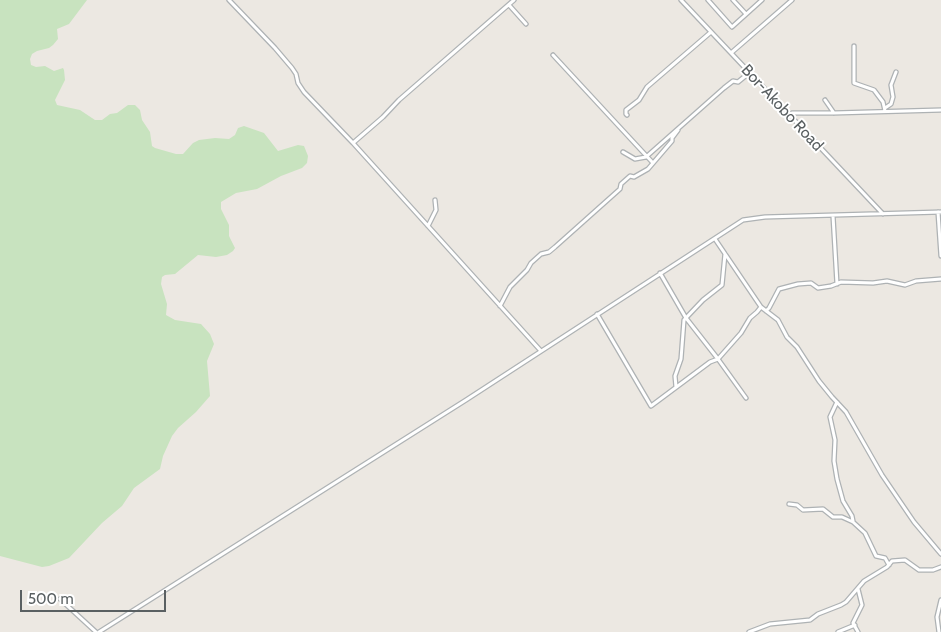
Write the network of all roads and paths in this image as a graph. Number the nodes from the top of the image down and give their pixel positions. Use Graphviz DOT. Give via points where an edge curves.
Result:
graph roads {
  1 [pos="229,0"];
  2 [pos="514,0"];
  3 [pos="681,0"];
  4 [pos="708,0"];
  5 [pos="733,0"];
  6 [pos="792,0"];
  7 [pos="760,1"];
  8 [pos="509,5"];
  9 [pos="746,14"];
  10 [pos="526,24"];
  11 [pos="711,32"];
  12 [pos="853,48"];
  13 [pos="731,53"];
  14 [pos="553,55"];
  15 [pos="749,72"];
  16 [pos="896,74"];
  17 [pos="825,100"];
  18 [pos="885,110"];
  19 [pos="941,110"];
  20 [pos="834,113"];
  21 [pos="627,115"];
  22 [pos="790,116"];
  23 [pos="678,130"];
  24 [pos="353,143"];
  25 [pos="623,152"];
  26 [pos="646,156"];
  27 [pos="653,164"];
  28 [pos="435,200"];
  29 [pos="940,212"];
  30 [pos="884,214"];
  31 [pos="833,216"];
  32 [pos="428,226"];
  33 [pos="715,240"];
  34 [pos="725,253"];
  35 [pos="941,256"];
  36 [pos="660,273"];
  37 [pos="941,279"];
  38 [pos="837,284"];
  39 [pos="500,306"];
  40 [pos="761,307"];
  41 [pos="766,310"];
  42 [pos="597,314"];
  43 [pos="686,318"];
  44 [pos="541,351"];
  45 [pos="718,359"];
  46 [pos="676,388"];
  47 [pos="746,398"];
  48 [pos="837,402"];
  49 [pos="789,504"];
  50 [pos="853,522"];
  51 [pos="941,554"];
  52 [pos="889,565"];
  53 [pos="941,567"];
  54 [pos="858,589"];
  55 [pos="60,599"];
  56 [pos="941,600"];
  57 [pos="854,625"];
  58 [pos="763,626"];
  59 [pos="765,631"];
  60 [pos="98,632"];
  61 [pos="749,632"];
  62 [pos="838,632"];
  63 [pos="858,632"];
  64 [pos="939,632"];
  1 -- 24 [label="street" via="292,68 304,92"];
  2 -- 8 [label="street"];
  3 -- 11 [label="street, Bor-Akobo Road"];
  4 -- 9 [label="street" via="732,27"];
  5 -- 9 [label="street"];
  6 -- 13 [label="street"];
  7 -- 9 [label="street"];
  8 -- 10 [label="street"];
  8 -- 24 [label="street"];
  11 -- 13 [label="street, Bor-Akobo Road"];
  11 -- 21 [label="street" via="647,87 639,100 626,110"];
  12 -- 18 [label="street" via="854,83 875,92"];
  13 -- 15 [label="street, Bor-Akobo Road"];
  14 -- 26 [label="street"];
  15 -- 22 [label="street, Bor-Akobo Road"];
  15 -- 23 [label="street" via="724,88"];
  16 -- 18 [label="street" via="891,85 891,104"];
  17 -- 20 [label="street"];
  18 -- 19 [label="street"];
  18 -- 20 [label="street"];
  20 -- 22 [label="street" via="792,113"];
  22 -- 30 [label="street, Bor-Akobo Road"];
  23 -- 26 [label="street"];
  23 -- 27 [label="street"];
  24 -- 32 [label="street"];
  25 -- 26 [label="street" via="635,159"];
  26 -- 27 [label="street"];
  27 -- 39 [label="street" via="634,177 630,176 620,189 555,247 531,263 510,287"];
  28 -- 32 [label="street" via="436,210"];
  29 -- 30 [label="street"];
  29 -- 35 [label="street"];
  30 -- 31 [label="street"];
  31 -- 33 [label="street" via="753,218 739,223"];
  31 -- 38 [label="street"];
  32 -- 39 [label="street"];
  33 -- 34 [label="street"];
  33 -- 36 [label="street"];
  34 -- 40 [label="street"];
  34 -- 43 [label="street" via="722,285"];
  36 -- 42 [label="street"];
  36 -- 43 [label="street"];
  37 -- 38 [label="street" via="905,285 887,281"];
  38 -- 41 [label="street" via="818,288 811,284 782,287"];
  39 -- 44 [label="street"];
  40 -- 41 [label="street"];
  40 -- 45 [label="street"];
  41 -- 48 [label="street" via="778,320 787,337"];
  42 -- 44 [label="street"];
  42 -- 46 [label="street" via="651,406"];
  43 -- 45 [label="street"];
  43 -- 46 [label="street" via="681,359 675,376"];
  44 -- 60 [label="street"];
  45 -- 46 [label="street"];
  45 -- 47 [label="street"];
  48 -- 50 [label="street" via="830,417 835,440 834,461 843,501"];
  48 -- 51 [label="street" via="914,522"];
  49 -- 50 [label="street" via="796,504 803,510 823,509 833,517"];
  50 -- 52 [label="street" via="865,533 876,556 884,558"];
  52 -- 53 [label="street" via="892,561 905,560 919,570"];
  52 -- 54 [label="street" via="864,581"];
  54 -- 57 [label="street" via="862,605"];
  54 -- 58 [label="street" via="841,605 810,620"];
  55 -- 60 [label="street"];
  56 -- 64 [label="street" via="937,617"];
  57 -- 62 [label="street"];
  57 -- 63 [label="street"];
  58 -- 59 [label="street"];
  58 -- 61 [label="street"];
}
